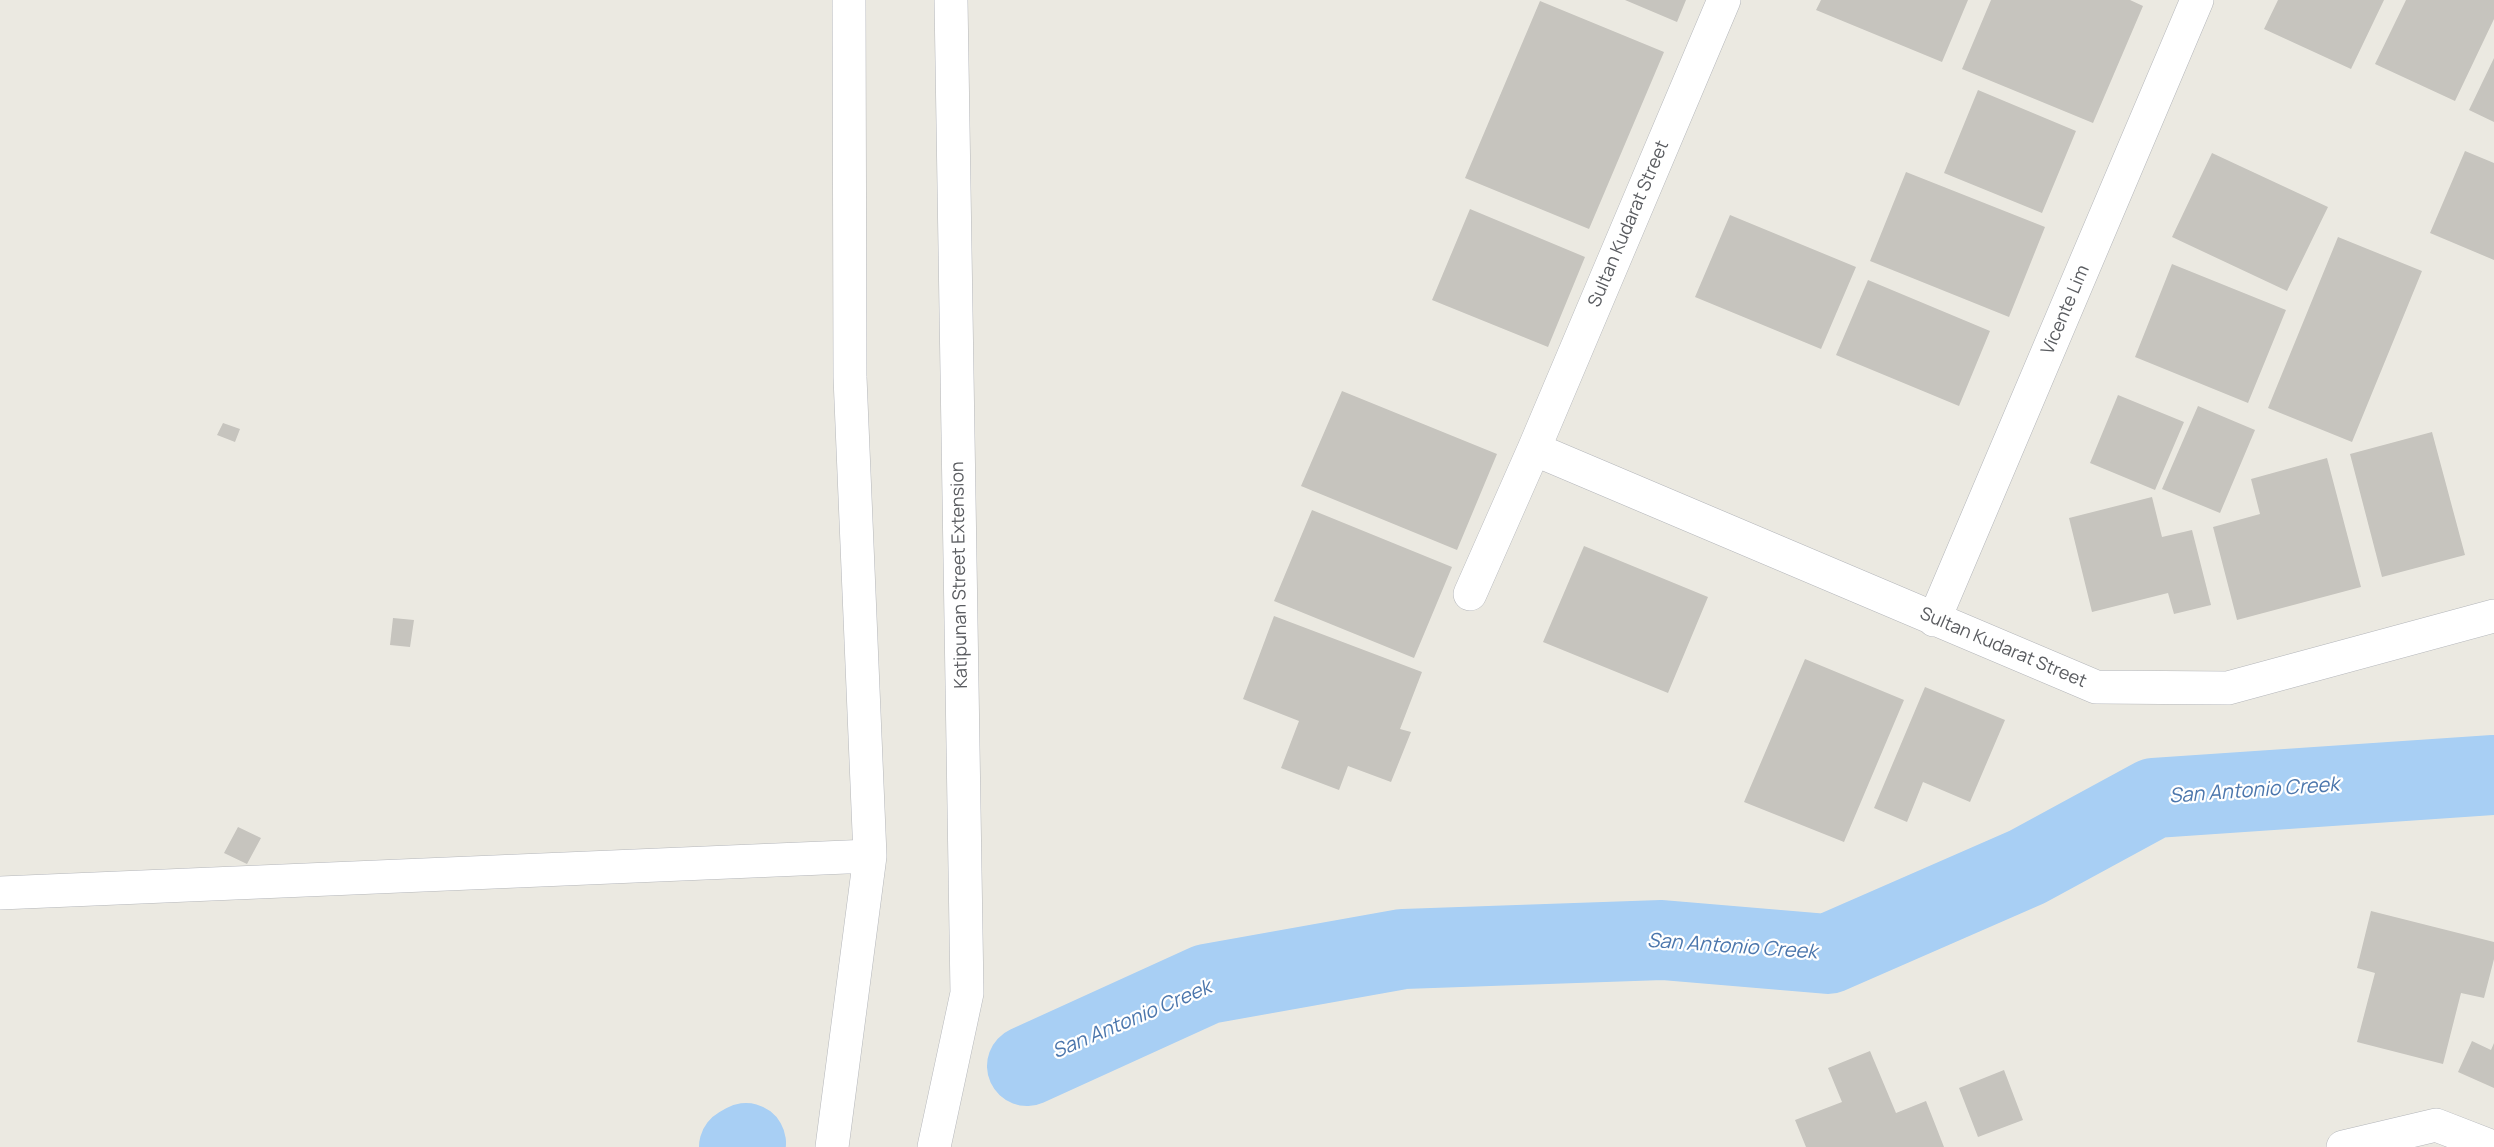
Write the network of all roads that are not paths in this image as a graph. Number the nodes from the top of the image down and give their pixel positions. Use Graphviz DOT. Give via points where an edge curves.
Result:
graph roads {
  1 [pos="849,0"];
  2 [pos="951,0"];
  3 [pos="1724,0"];
  4 [pos="2197,0"];
  5 [pos="1534,449"];
  6 [pos="1470,594"];
  7 [pos="2494,616"];
  8 [pos="1934,620"];
  9 [pos="870,856"];
  10 [pos="0,893"];
  11 [pos="832,1147"];
  12 [pos="934,1147"];
  13 [pos="2343,1147"];
  14 [pos="2493,1147"];
  1 -- 9 [label="street" via="850,377"];
  2 -- 12 [label="street, Katipunan Street Extension" via="967,993"];
  3 -- 5 [label="street, Sultan Kudarat Street"];
  4 -- 8 [label="street, Vicente Lim"];
  5 -- 6 [label="street, Sultan Kudarat Street"];
  5 -- 8 [label="street, Sultan Kudarat Street"];
  7 -- 8 [label="street, Sultan Kudarat Street" via="2228,688 2096,687"];
  9 -- 10 [label="street"];
  9 -- 11 [label="street"];
  13 -- 14 [label="street" via="2436,1125"];
}
